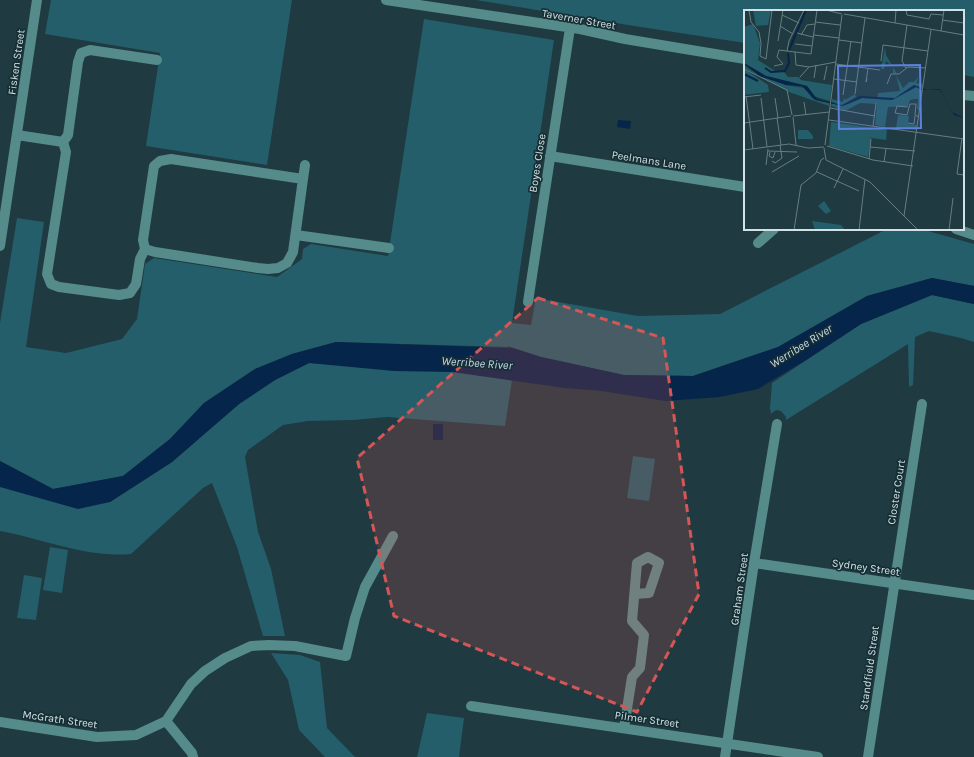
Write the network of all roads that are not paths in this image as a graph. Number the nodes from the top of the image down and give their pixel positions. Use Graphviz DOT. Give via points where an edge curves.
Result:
graph roads {
  1 [pos="37,0"];
  2 [pos="386,0"];
  3 [pos="570,28"];
  4 [pos="744,59"];
  5 [pos="157,60"];
  6 [pos="964,95"];
  7 [pos="974,96"];
  8 [pos="17,136"];
  9 [pos="63,142"];
  10 [pos="550,156"];
  11 [pos="305,165"];
  12 [pos="303,179"];
  13 [pos="744,187"];
  14 [pos="773,230"];
  15 [pos="959,230"];
  16 [pos="296,235"];
  17 [pos="974,235"];
  18 [pos="758,243"];
  19 [pos="0,246"];
  20 [pos="389,248"];
  21 [pos="145,249"];
  22 [pos="528,302"];
  23 [pos="922,404"];
  24 [pos="777,424"];
  25 [pos="393,536"];
  26 [pos="754,563"];
  27 [pos="894,583"];
  28 [pos="635,594"];
  29 [pos="974,594"];
  30 [pos="471,706"];
  31 [pos="166,721"];
  32 [pos="0,722"];
  33 [pos="624,728"];
  34 [pos="727,743"];
  35 [pos="193,757"];
  36 [pos="725,757"];
  37 [pos="818,757"];
  38 [pos="868,757"];
  1 -- 8 [label="street, Fisken Street"];
  2 -- 3 [label="street, Taverner Street"];
  3 -- 4 [label="street, Taverner Street"];
  3 -- 10 [label="street, Boyes Close"];
  5 -- 9 [label="street" via="90,50 82,53 78,62 68,135"];
  6 -- 7 [label="street"];
  8 -- 9 [label="street"];
  8 -- 19 [label="street, Fisken Street"];
  9 -- 21 [label="street" via="66,152 48,274 51,284 118,295 130,293 136,284 140,259"];
  10 -- 13 [label="street, Peelmans Lane"];
  10 -- 22 [label="street, Boyes Close"];
  11 -- 12 [label="street"];
  12 -- 16 [label="street"];
  12 -- 21 [label="street" via="171,159 160,161 154,166 143,240"];
  14 -- 18 [label="street"];
  15 -- 17 [label="street"];
  16 -- 20 [label="street"];
  16 -- 21 [label="street" via="293,252 287,263 278,268 268,269"];
  23 -- 27 [label="street, Closter Court"];
  24 -- 26 [label="street, Graham Street"];
  25 -- 31 [label="street" via="365,587 346,656 295,646 251,646 225,658 191,684"];
  26 -- 27 [label="street, Sydney Street"];
  26 -- 34 [label="street, Graham Street"];
  27 -- 29 [label="street, Sydney Street"];
  27 -- 38 [label="street, Standfield Street"];
  28 -- 33 [label="street" via="632,621 644,635 640,668 632,677"];
  30 -- 33 [label="street, Pilmer Street"];
  31 -- 32 [label="street, McGrath Street" via="136,735 97,737"];
  31 -- 35 [label="street"];
  33 -- 34 [label="street, Pilmer Street"];
  34 -- 36 [label="street, Graham Street"];
  34 -- 37 [label="street, Pilmer Street"];
}
